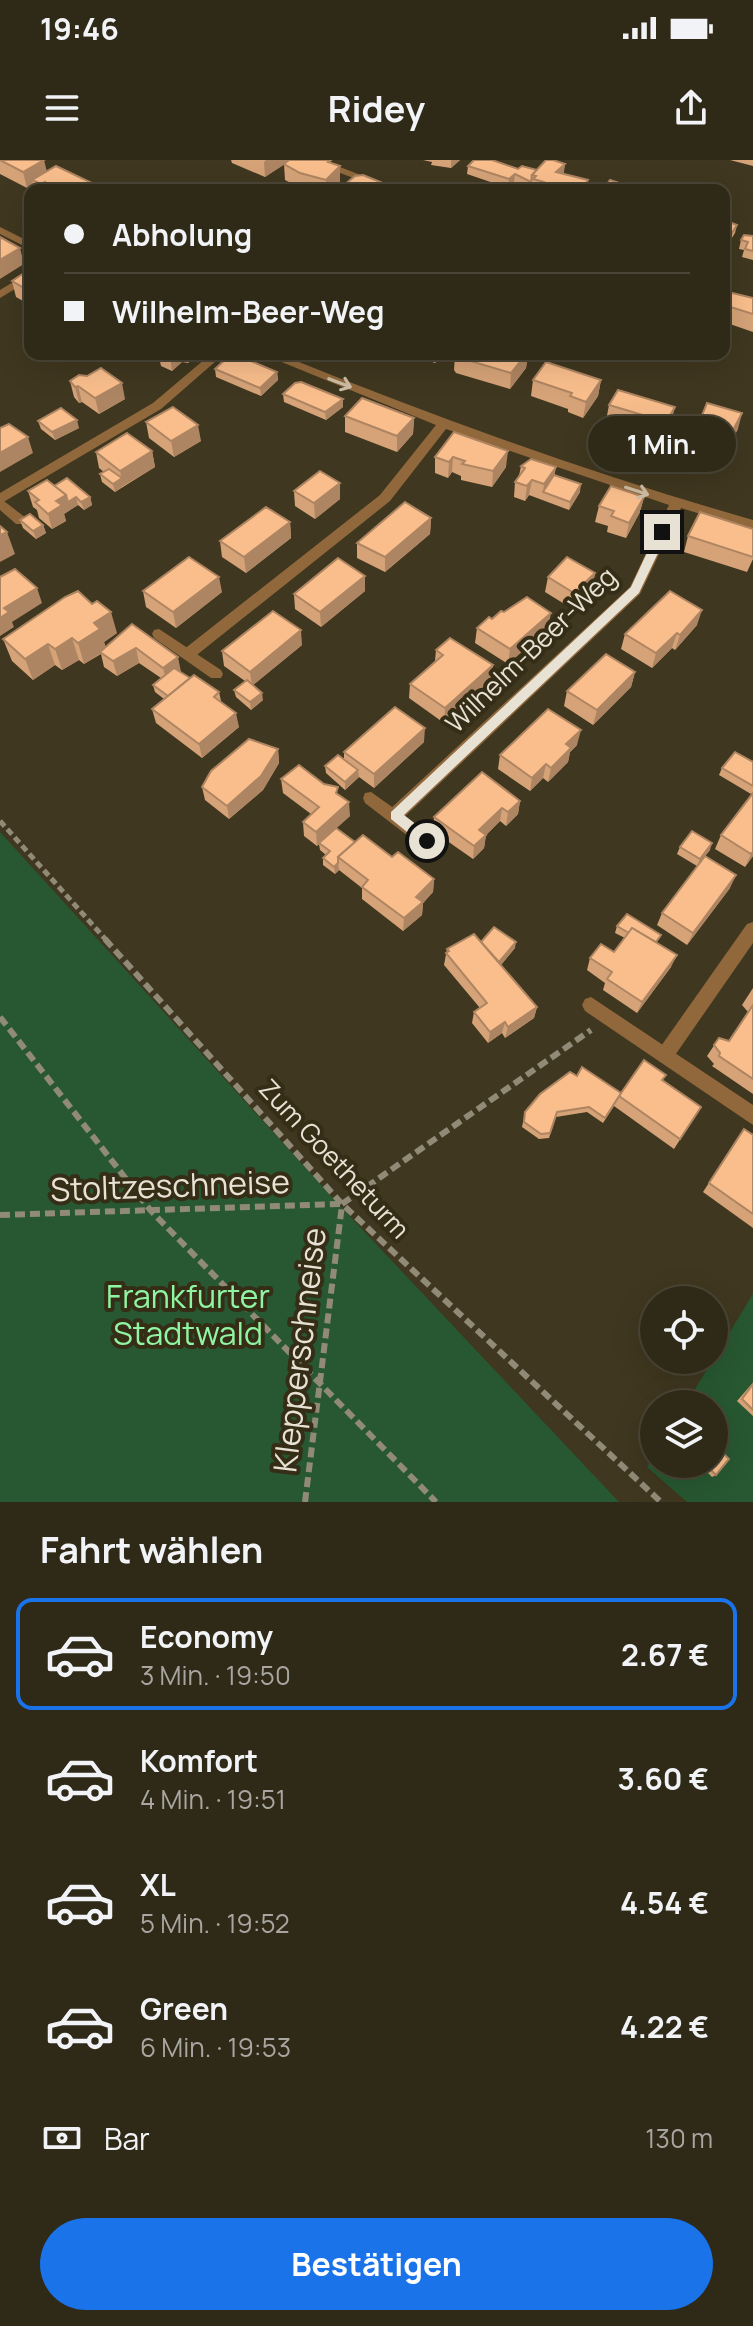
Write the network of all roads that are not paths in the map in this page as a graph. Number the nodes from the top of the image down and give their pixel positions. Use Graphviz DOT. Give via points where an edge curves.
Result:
graph roads {
  1 [pos="312,160"];
  2 [pos="378,184"];
  3 [pos="0,230"];
  4 [pos="24,243"];
  5 [pos="24,279"];
  6 [pos="0,295"];
  7 [pos="211,360"];
  8 [pos="283,360"];
  9 [pos="444,423"];
  10 [pos="0,501"];
  11 [pos="676,504"];
  12 [pos="21,521"];
  13 [pos="753,525"];
  14 [pos="159,634"];
  15 [pos="188,654"];
  16 [pos="216,674"];
  17 [pos="371,798"];
  18 [pos="395,815"];
  19 [pos="427,841"];
  20 [pos="753,929"];
  21 [pos="591,1005"];
  22 [pos="665,1055"];
  23 [pos="753,1116"];
  1 -- 2 [label="street"];
  3 -- 4 [label="street"];
  5 -- 6 [label="street"];
  7 -- 10 [label="street" via="157,406"];
  8 -- 9 [label="street, one-way"];
  9 -- 11 [label="street, one-way"];
  9 -- 15 [label="street" via="385,498"];
  10 -- 12 [label="street"];
  11 -- 13 [label="street"];
  11 -- 18 [label="street, Wilhelm-Beer-Weg" via="635,590"];
  14 -- 15 [label="street"];
  15 -- 16 [label="street"];
  17 -- 18 [label="street"];
  18 -- 19 [label="street"];
  20 -- 22 [label="street"];
  21 -- 22 [label="street"];
  22 -- 23 [label="street"];
}
